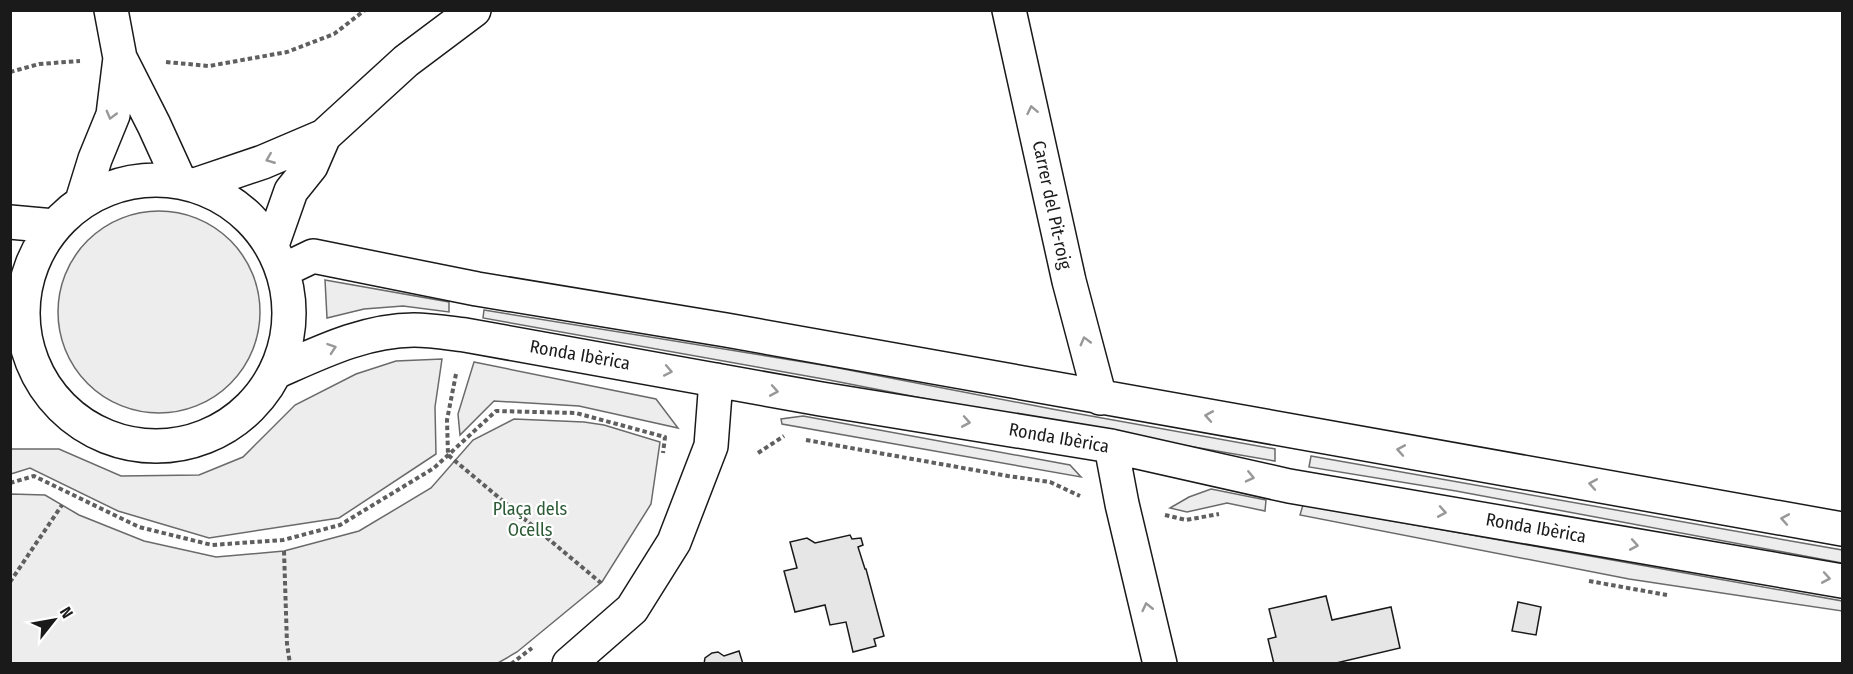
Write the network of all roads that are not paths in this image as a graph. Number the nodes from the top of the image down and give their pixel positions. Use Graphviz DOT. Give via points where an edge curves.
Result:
graph roads {
  1 [pos="111,10"];
  2 [pos="474,10"];
  3 [pos="1009,10"];
  4 [pos="120,58"];
  5 [pos="324,136"];
  6 [pos="187,184"];
  7 [pos="82,201"];
  8 [pos="10,222"];
  9 [pos="54,226"];
  10 [pos="278,257"];
  11 [pos="16,308"];
  12 [pos="278,370"];
  13 [pos="716,380"];
  14 [pos="1100,398"];
  15 [pos="1111,446"];
  16 [pos="1842,529"];
  17 [pos="1842,581"];
  18 [pos="569,663"];
  19 [pos="1160,663"];
  1 -- 4 [label="street"];
  2 -- 5 [label="street" via="406,61"];
  14 -- 3 [label="street, Carrer del Pit-roig, one-way" via="1069,281"];
  4 -- 6 [label="street"];
  4 -- 7 [label="street, one-way" via="113,115"];
  5 -- 6 [label="street, one-way" via="263,162"];
  5 -- 10 [label="street" via="311,166 291,191"];
  6 -- 7 [label="street" via="153,178 116,185"];
  6 -- 10 [label="street" via="233,204"];
  7 -- 9 [label="street"];
  8 -- 9 [label="street"];
  9 -- 11 [label="street" via="29,268"];
  10 -- 12 [label="street" via="290,304 289,338"];
  10 -- 14 [label="street" via="313,256 477,289"];
  11 -- 12 [label="street" via="30,360 52,399 87,428 128,445 174,447 216,434 253,408"];
  12 -- 13 [label="street, Ronda Ibèrica, one-way" via="373,335 414,330 465,335"];
  13 -- 15 [label="street, Ronda Ibèrica, one-way"];
  13 -- 18 [label="street" via="711,446 674,542 632,609"];
  16 -- 14 [label="street, one-way"];
  15 -- 17 [label="street, Ronda Ibèrica, one-way" via="1289,486"];
  19 -- 15 [label="street, one-way"];
}
